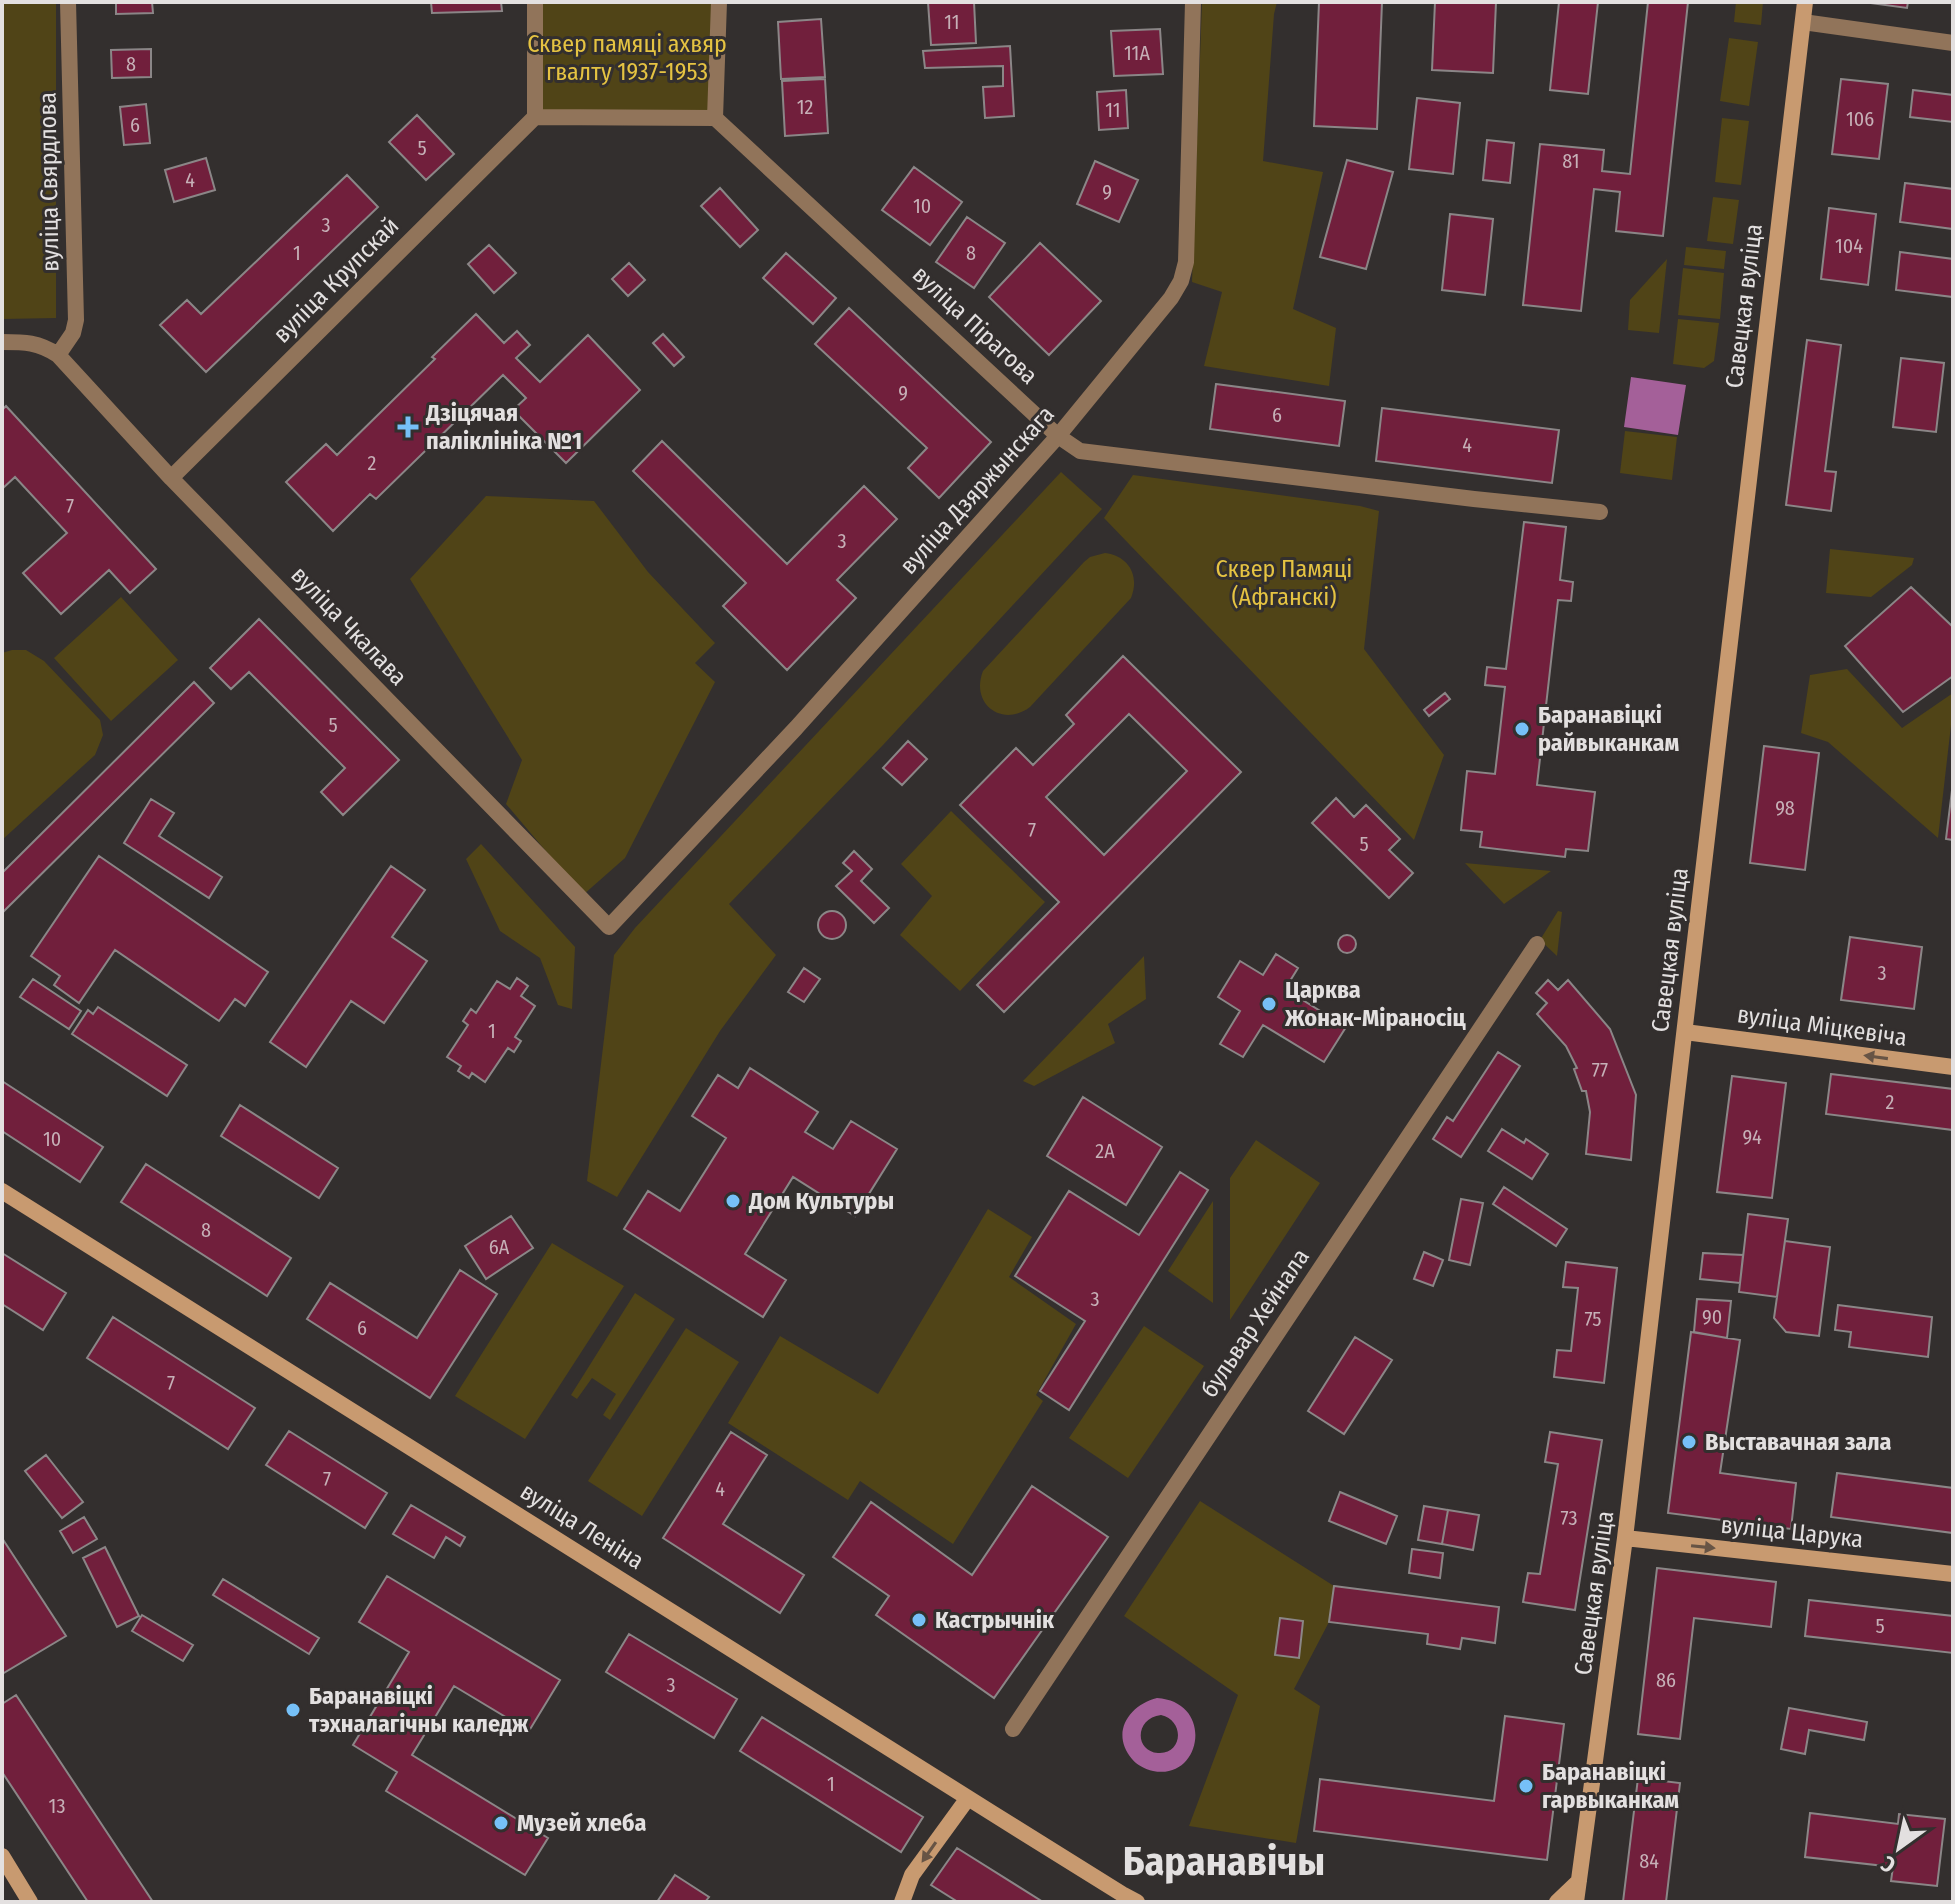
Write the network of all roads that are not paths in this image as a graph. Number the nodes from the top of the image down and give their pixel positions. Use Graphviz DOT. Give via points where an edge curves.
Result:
graph roads {
  1 [pos="68,2"];
  2 [pos="535,2"];
  3 [pos="719,2"];
  4 [pos="1193,2"];
  5 [pos="1805,2"];
  6 [pos="1803,22"];
  7 [pos="1953,43"];
  8 [pos="535,117"];
  9 [pos="715,118"];
  10 [pos="2,342"];
  11 [pos="58,355"];
  12 [pos="1058,436"];
  13 [pos="171,478"];
  14 [pos="1600,512"];
  15 [pos="609,927"];
  16 [pos="1537,944"];
  17 [pos="1685,1032"];
  18 [pos="1953,1067"];
  19 [pos="2,1191"];
  20 [pos="1625,1538"];
  21 [pos="1953,1574"];
  22 [pos="1013,1729"];
  23 [pos="968,1798"];
  24 [pos="2,1856"];
  25 [pos="1579,1881"];
  26 [pos="30,1902"];
  27 [pos="902,1902"];
  28 [pos="1137,1902"];
  29 [pos="1557,1902"];
  30 [pos="1576,1902"];
  1 -- 11 [label="street, вуліца Свярдлова" via="76,320"];
  2 -- 8 [label="street"];
  3 -- 9 [label="street"];
  4 -- 12 [label="street, вуліца Дзяржынскага" via="1186,262 1181,281"];
  5 -- 6 [label="main road, Савецкая вуліца"];
  6 -- 7 [label="street"];
  6 -- 17 [label="main road, Савецкая вуліца"];
  8 -- 9 [label="street"];
  8 -- 13 [label="street, вуліца Крупскай"];
  9 -- 12 [label="street, вуліца Пірагова"];
  10 -- 11 [label="street" via="29,342"];
  11 -- 13 [label="street, вуліца Чкалава"];
  12 -- 14 [label="street, вуліца Пірагова" via="1080,451 1136,459"];
  12 -- 15 [label="street, вуліца Дзяржынскага"];
  13 -- 15 [label="street, вуліца Чкалава"];
  16 -- 22 [label="street, бульвар Хейнала"];
  18 -- 17 [label="main road, вуліца Міцкевіча, one-way"];
  17 -- 20 [label="main road, Савецкая вуліца"];
  19 -- 23 [label="main road, вуліца Леніна"];
  20 -- 21 [label="main road, вуліца Царука, one-way"];
  20 -- 25 [label="main road, Савецкая вуліца"];
  23 -- 27 [label="main road, one-way" via="912,1875"];
  23 -- 28 [label="main road, вуліца Леніна"];
  24 -- 26 [label="main road"];
  25 -- 29 [label="main road"];
  25 -- 30 [label="main road, Савецкая вуліца"];
}
